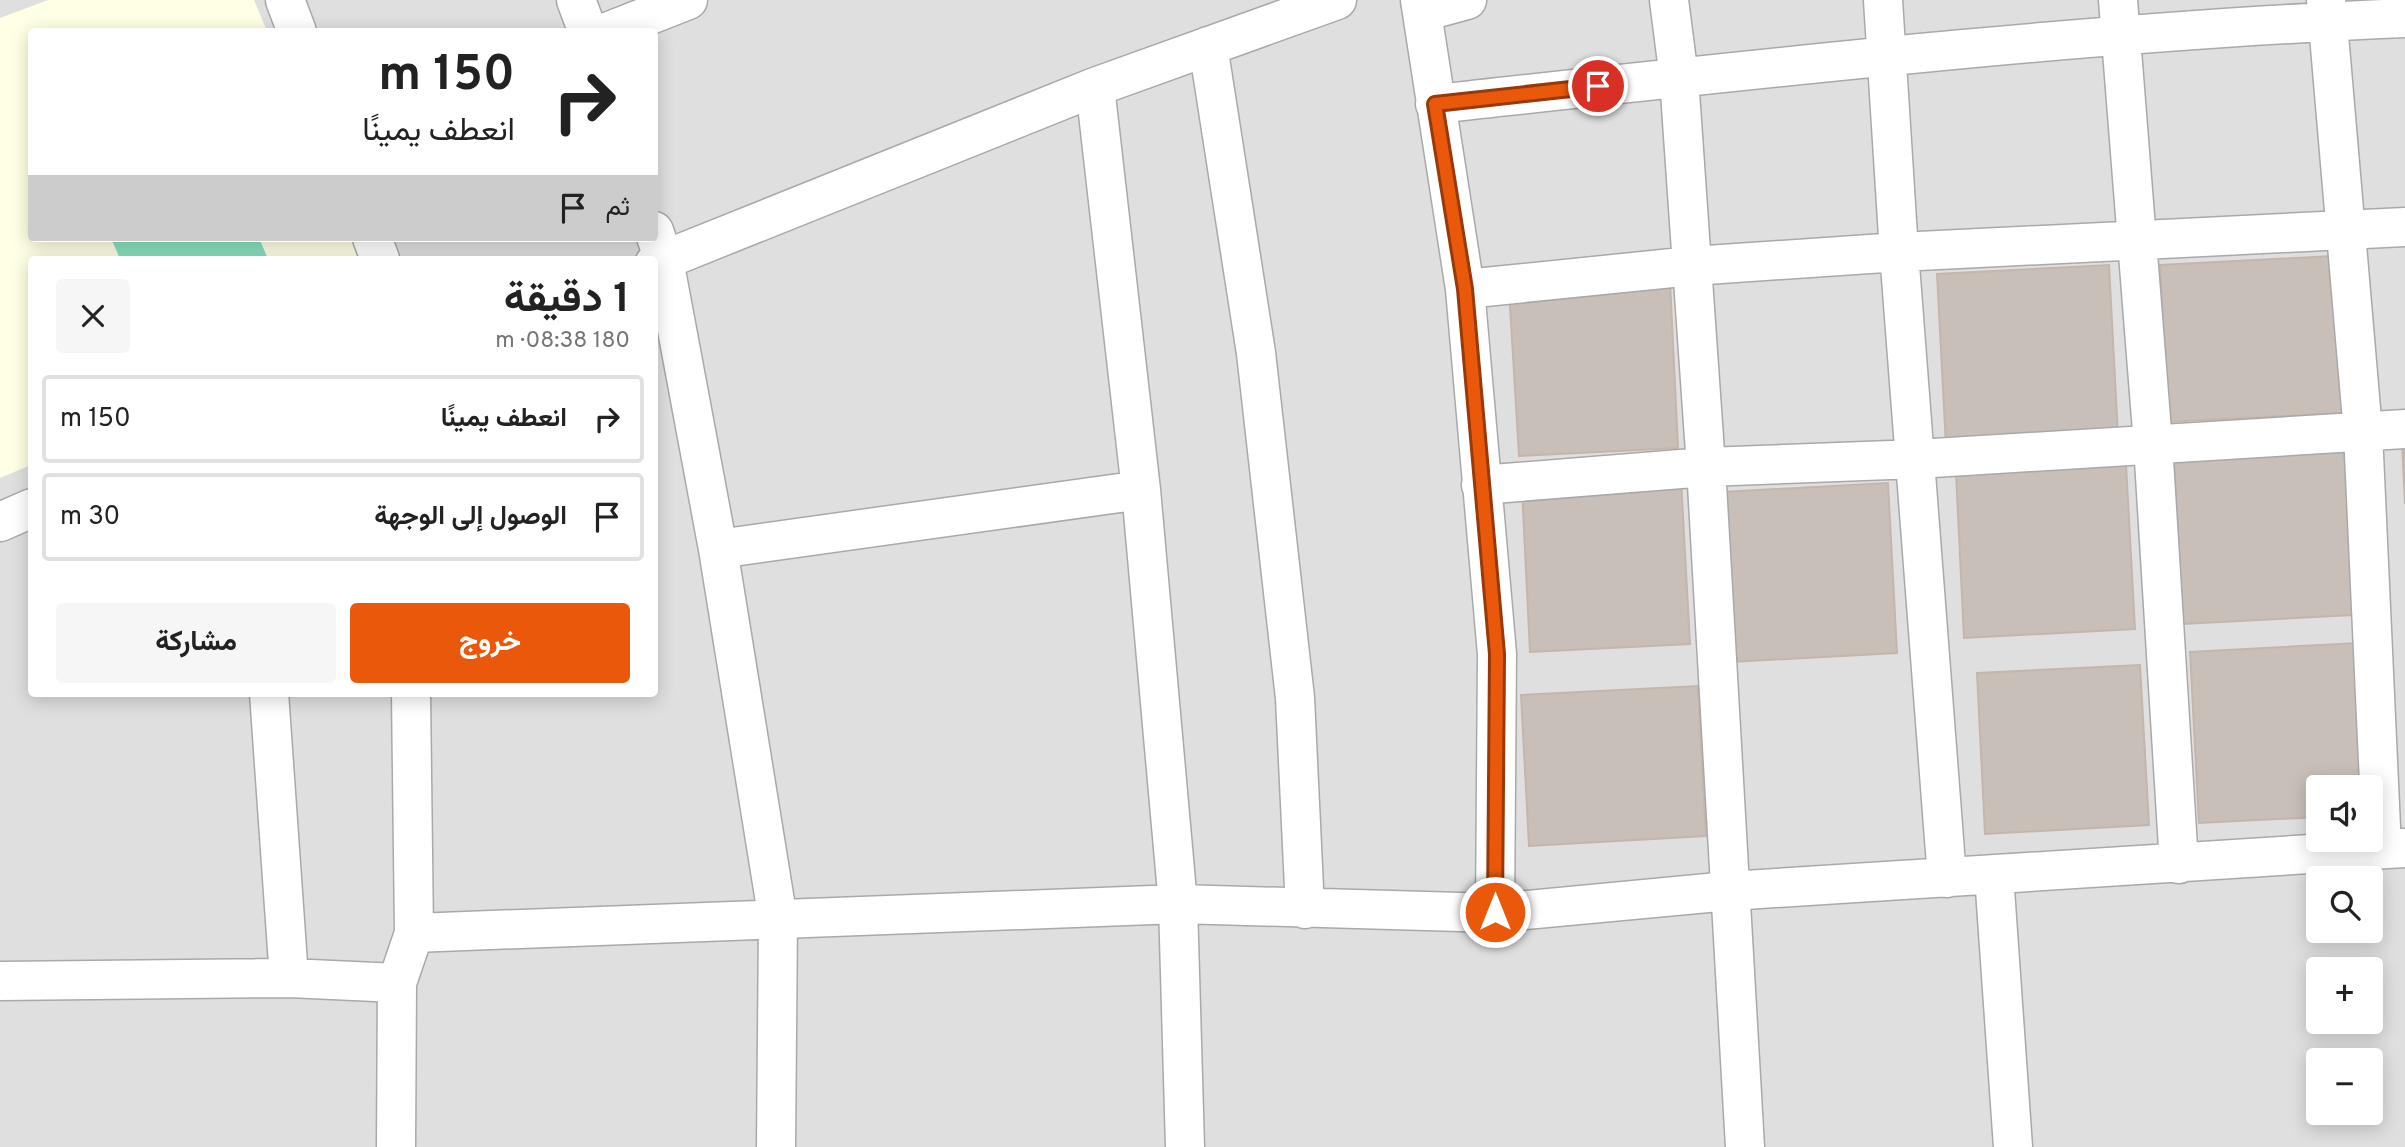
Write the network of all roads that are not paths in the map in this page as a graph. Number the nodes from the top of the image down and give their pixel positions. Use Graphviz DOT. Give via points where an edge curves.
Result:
graph roads {
  1 [pos="285,0"];
  2 [pos="576,0"];
  3 [pos="688,0"];
  4 [pos="1335,0"];
  5 [pos="1468,0"];
  6 [pos="1669,0"];
  7 [pos="1884,0"];
  8 [pos="1421,6"];
  9 [pos="2327,11"];
  10 [pos="2120,18"];
  11 [pos="2405,18"];
  12 [pos="296,28"];
  13 [pos="586,28"];
  14 [pos="617,28"];
  15 [pos="1208,47"];
  16 [pos="1888,56"];
  17 [pos="1679,78"];
  18 [pos="1095,87"];
  19 [pos="1435,104"];
  20 [pos="2405,228"];
  21 [pos="2345,232"];
  22 [pos="2137,243"];
  23 [pos="658,252"];
  24 [pos="1899,252"];
  25 [pos="1692,266"];
  26 [pos="1465,289"];
  27 [pos="2405,429"];
  28 [pos="2363,432"];
  29 [pos="2152,444"];
  30 [pos="1917,459"];
  31 [pos="1706,467"];
  32 [pos="1481,485"];
  33 [pos="1141,490"];
  34 [pos="28,510"];
  35 [pos="0,522"];
  36 [pos="718,549"];
  37 [pos="269,697"];
  38 [pos="411,697"];
  39 [pos="2393,849"];
  40 [pos="2179,864"];
  41 [pos="1994,876"];
  42 [pos="1947,878"];
  43 [pos="1729,891"];
  44 [pos="1178,904"];
  45 [pos="1305,909"];
  46 [pos="1495,912"];
  47 [pos="778,920"];
  48 [pos="414,933"];
  49 [pos="289,978"];
  50 [pos="0,981"];
  51 [pos="397,984"];
  52 [pos="396,1147"];
  53 [pos="776,1147"];
  54 [pos="1185,1147"];
  55 [pos="1745,1147"];
  56 [pos="2013,1147"];
  1 -- 12 [label="street"];
  2 -- 13 [label="street"];
  3 -- 14 [label="street"];
  4 -- 15 [label="street"];
  5 -- 8 [label="street"];
  6 -- 17 [label="street"];
  7 -- 16 [label="street"];
  8 -- 19 [label="street"];
  9 -- 10 [label="street"];
  9 -- 11 [label="street"];
  9 -- 21 [label="street"];
  10 -- 16 [label="street"];
  10 -- 22 [label="street"];
  15 -- 18 [label="street"];
  15 -- 45 [label="street" via="1256,353 1295,698"];
  16 -- 17 [label="street"];
  16 -- 24 [label="street"];
  17 -- 19 [label="street"];
  17 -- 25 [label="street"];
  18 -- 23 [label="street"];
  18 -- 33 [label="street"];
  19 -- 26 [label="street"];
  20 -- 21 [label="street"];
  21 -- 22 [label="street"];
  21 -- 28 [label="street"];
  22 -- 24 [label="street"];
  22 -- 29 [label="street"];
  23 -- 36 [label="street"];
  24 -- 25 [label="street"];
  24 -- 30 [label="street"];
  25 -- 26 [label="street"];
  25 -- 31 [label="street"];
  26 -- 32 [label="street"];
  27 -- 28 [label="street"];
  28 -- 29 [label="street"];
  28 -- 39 [label="street"];
  29 -- 30 [label="street"];
  29 -- 40 [label="street"];
  30 -- 31 [label="street"];
  30 -- 42 [label="street"];
  31 -- 32 [label="street"];
  31 -- 43 [label="street"];
  32 -- 46 [label="street" via="1497,654"];
  33 -- 36 [label="street"];
  33 -- 44 [label="street"];
  34 -- 35 [label="street"];
  36 -- 47 [label="street"];
  37 -- 49 [label="street"];
  38 -- 48 [label="street"];
  39 -- 40 [label="street"];
  40 -- 41 [label="street"];
  41 -- 42 [label="street"];
  41 -- 56 [label="street"];
  42 -- 43 [label="street"];
  43 -- 46 [label="street"];
  43 -- 55 [label="street"];
  44 -- 45 [label="street"];
  44 -- 47 [label="street"];
  44 -- 54 [label="street"];
  45 -- 46 [label="street"];
  47 -- 48 [label="street"];
  47 -- 53 [label="street"];
  48 -- 51 [label="street"];
  49 -- 50 [label="street"];
  49 -- 51 [label="street"];
  51 -- 52 [label="street"];
}
